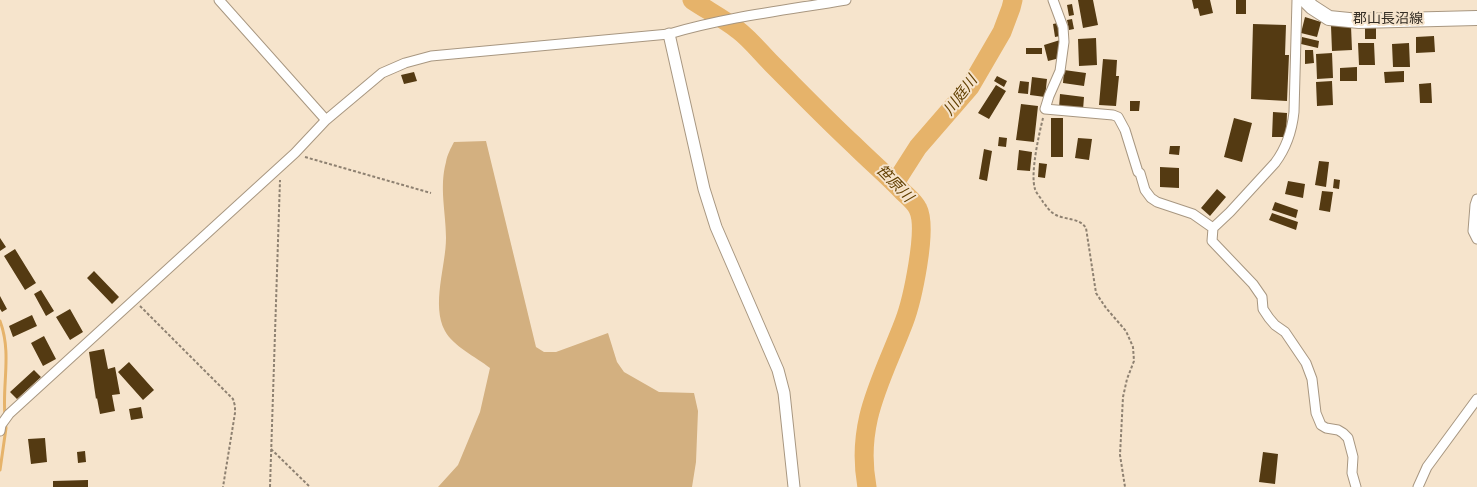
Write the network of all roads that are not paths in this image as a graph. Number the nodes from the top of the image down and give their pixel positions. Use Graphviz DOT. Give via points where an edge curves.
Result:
graph roads {
  1 [pos="219,0"];
  2 [pos="846,0"];
  3 [pos="1053,0"];
  4 [pos="1297,0"];
  5 [pos="1305,0"];
  6 [pos="1477,18"];
  7 [pos="669,34"];
  8 [pos="326,120"];
  9 [pos="1477,199"];
  10 [pos="1213,228"];
  11 [pos="1477,240"];
  12 [pos="1477,398"];
  13 [pos="0,431"];
  14 [pos="794,487"];
  15 [pos="1356,487"];
  16 [pos="1418,487"];
  1 -- 8 [label="street"];
  2 -- 7 [label="street" via="746,17"];
  3 -- 10 [label="street" via="1063,27 1064,42 1060,71 1045,110 1118,117 1125,130 1145,190 1151,198 1192,214"];
  4 -- 10 [label="street" via="1294,112 1288,142 1275,163"];
  5 -- 6 [label="main road, 郡山長沼線" via="1329,18 1336,19 1359,21"];
  7 -- 8 [label="street" via="431,56 382,73"];
  7 -- 14 [label="street" via="704,189 716,227 778,370 784,393"];
  8 -- 13 [label="street" via="295,153 9,414"];
  9 -- 11 [label="street" via="1473,230"];
  10 -- 15 [label="street" via="1212,241 1253,284 1262,297 1269,318 1285,332 1306,362 1312,379 1316,413 1321,425 1338,430 1348,438"];
  12 -- 16 [label="street" via="1427,467"];
}
